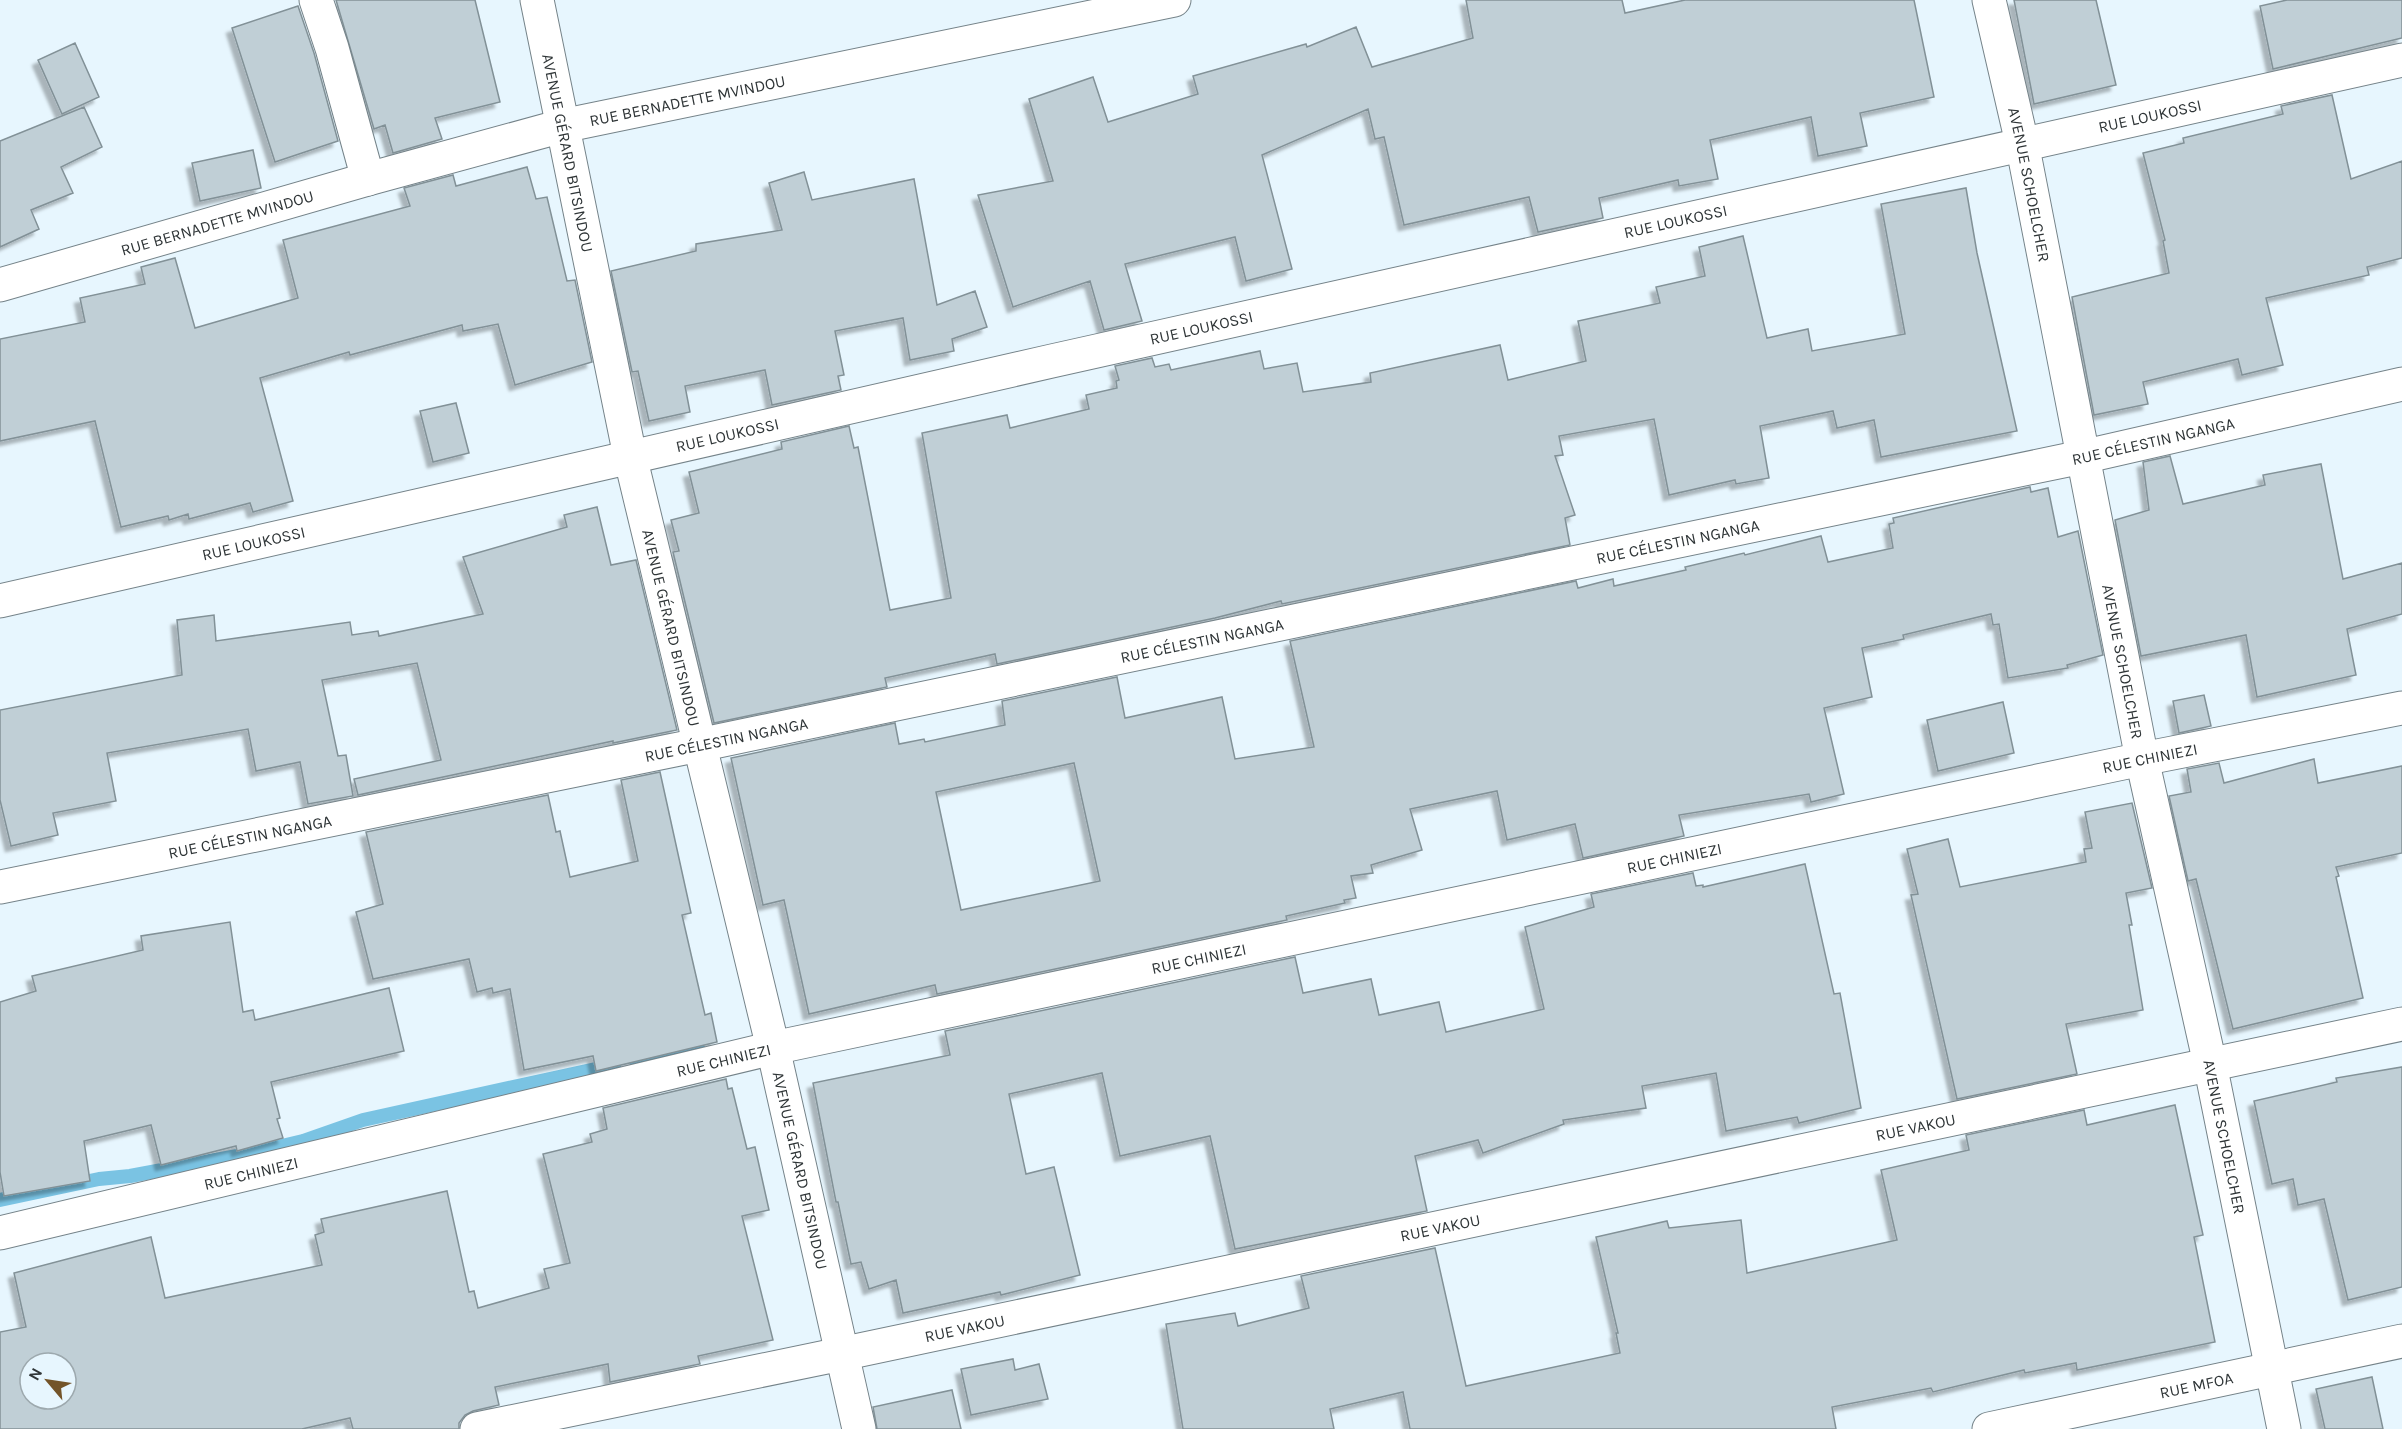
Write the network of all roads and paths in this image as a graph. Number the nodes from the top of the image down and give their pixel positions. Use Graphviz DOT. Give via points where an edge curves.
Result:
graph roads {
  1 [pos="316,0"];
  2 [pos="537,0"];
  3 [pos="1174,0"];
  4 [pos="1989,0"];
  5 [pos="2402,60"];
  6 [pos="562,126"];
  7 [pos="2022,143"];
  8 [pos="368,179"];
  9 [pos="0,285"];
  10 [pos="2402,384"];
  11 [pos="630,456"];
  12 [pos="2082,457"];
  13 [pos="0,601"];
  14 [pos="2402,708"];
  15 [pos="699,745"];
  16 [pos="2142,759"];
  17 [pos="0,887"];
  18 [pos="2402,1024"];
  19 [pos="773,1048"];
  20 [pos="2210,1064"];
  21 [pos="0,1233"];
  22 [pos="2402,1341"];
  23 [pos="842,1354"];
  24 [pos="2270,1368"];
  25 [pos="477,1429"];
  26 [pos="859,1429"];
  27 [pos="1989,1429"];
  28 [pos="2284,1429"];
  1 -- 8 [label="street"];
  2 -- 6 [label="street, AVENUE GÉRARD BITSINDOU"];
  3 -- 6 [label="street, RUE BERNADETTE MVINDOU"];
  4 -- 7 [label="street, AVENUE SCHOELCHER"];
  5 -- 7 [label="street, RUE LOUKOSSI"];
  6 -- 8 [label="street, RUE BERNADETTE MVINDOU"];
  6 -- 11 [label="street, AVENUE GÉRARD BITSINDOU"];
  7 -- 11 [label="street, RUE LOUKOSSI"];
  7 -- 12 [label="street, AVENUE SCHOELCHER"];
  8 -- 9 [label="street, RUE BERNADETTE MVINDOU"];
  10 -- 12 [label="street, RUE CÉLESTIN NGANGA"];
  11 -- 13 [label="street, RUE LOUKOSSI"];
  11 -- 15 [label="street, AVENUE GÉRARD BITSINDOU"];
  12 -- 15 [label="street, RUE CÉLESTIN NGANGA"];
  12 -- 16 [label="street, AVENUE SCHOELCHER"];
  14 -- 16 [label="street, RUE CHINIEZI"];
  15 -- 17 [label="street, RUE CÉLESTIN NGANGA"];
  15 -- 19 [label="street, AVENUE GÉRARD BITSINDOU"];
  16 -- 19 [label="street, RUE CHINIEZI"];
  16 -- 20 [label="street, AVENUE SCHOELCHER"];
  18 -- 20 [label="street, RUE VAKOU"];
  19 -- 21 [label="street, RUE CHINIEZI"];
  19 -- 23 [label="street, AVENUE GÉRARD BITSINDOU"];
  20 -- 23 [label="street, RUE VAKOU"];
  20 -- 24 [label="street, AVENUE SCHOELCHER"];
  22 -- 24 [label="street, RUE MFOA"];
  23 -- 25 [label="street, RUE VAKOU"];
  23 -- 26 [label="street, AVENUE GÉRARD BITSINDOU"];
  24 -- 27 [label="street, RUE MFOA"];
  24 -- 28 [label="street, AVENUE SCHOELCHER"];
}
